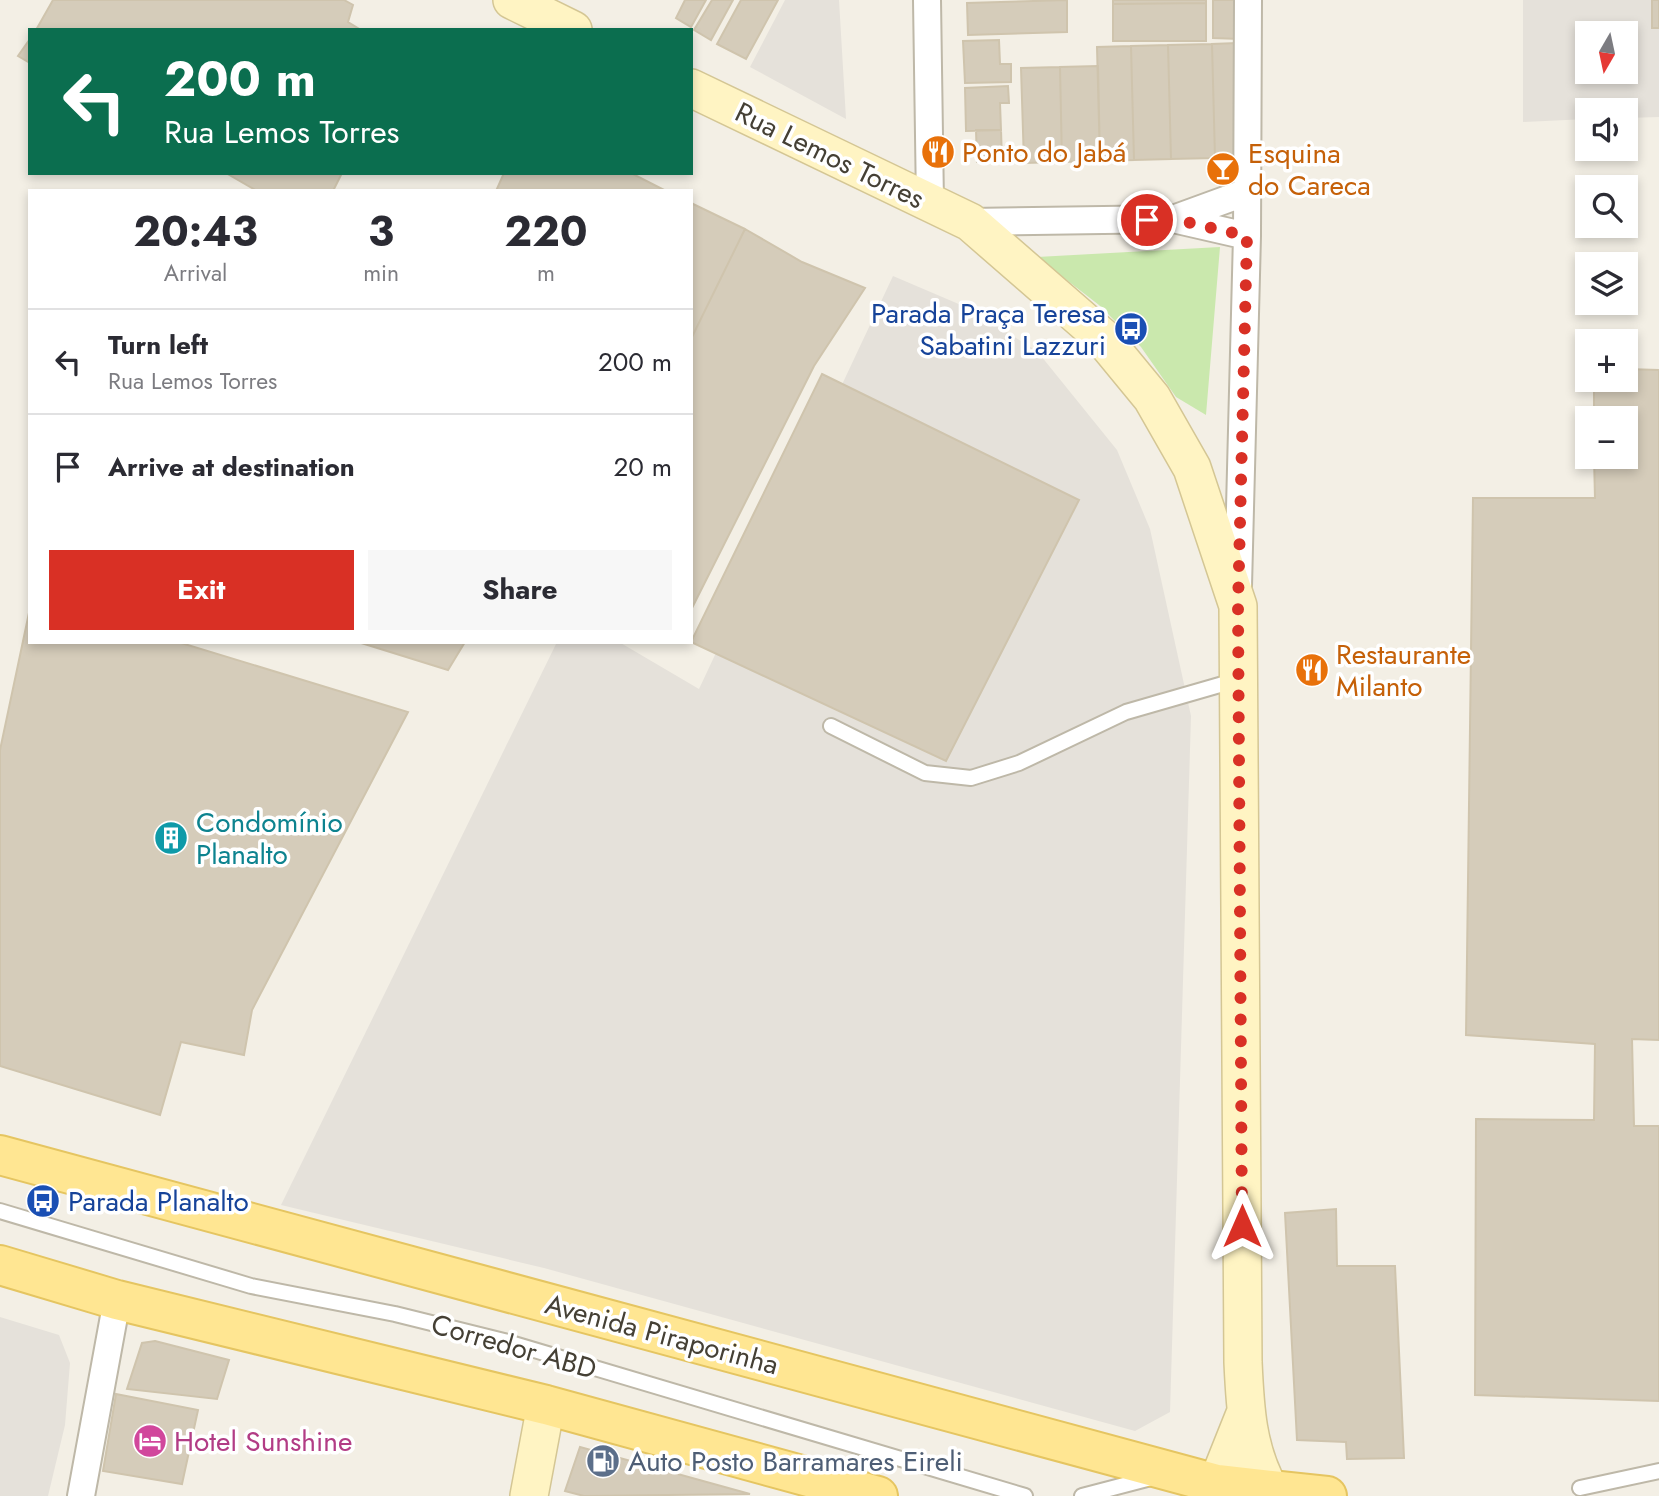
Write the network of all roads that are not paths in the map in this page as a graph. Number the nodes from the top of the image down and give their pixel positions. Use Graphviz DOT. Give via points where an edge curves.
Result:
graph roads {
  1 [pos="512,0"];
  2 [pos="928,0"];
  3 [pos="1248,0"];
  4 [pos="569,28"];
  5 [pos="693,89"];
  6 [pos="1247,192"];
  7 [pos="930,204"];
  8 [pos="1173,219"];
  9 [pos="970,222"];
  10 [pos="1247,236"];
  11 [pos="1238,606"];
  12 [pos="1238,680"];
  13 [pos="831,726"];
  14 [pos="0,1155"];
  15 [pos="0,1211"];
  16 [pos="0,1265"];
  17 [pos="117,1300"];
  18 [pos="545,1405"];
  19 [pos="1245,1414"];
  20 [pos="1659,1471"];
  21 [pos="1172,1472"];
  22 [pos="1580,1488"];
  23 [pos="1219,1490"];
  24 [pos="1272,1493"];
  25 [pos="82,1496"];
  26 [pos="529,1496"];
  27 [pos="878,1496"];
  28 [pos="1025,1496"];
  29 [pos="1082,1496"];
  30 [pos="1326,1496"];
  1 -- 4 [label="street"];
  2 -- 7 [label="street"];
  3 -- 6 [label="street"];
  5 -- 7 [label="street, Rua Lemos Torres"];
  6 -- 8 [label="street, Rua Lemos Torres"];
  6 -- 10 [label="street"];
  7 -- 9 [label="street, Rua Lemos Torres"];
  8 -- 9 [label="street, Rua Lemos Torres"];
  8 -- 10 [label="street, Rua Lemos Torres"];
  9 -- 11 [label="street, Rua Lemos Torres" via="1101,336 1152,398 1192,468"];
  10 -- 11 [label="street"];
  11 -- 12 [label="street, Rua Lemos Torres"];
  12 -- 13 [label="lane" via="1126,712 1019,763 971,778 926,773"];
  12 -- 19 [label="street, Rua Lemos Torres"];
  14 -- 21 [label="main road, Avenida Piraporinha"];
  15 -- 28 [label="lane, Corredor ABD" via="251,1286 504,1341"];
  16 -- 17 [label="main road"];
  17 -- 18 [label="main road"];
  17 -- 25 [label="street"];
  18 -- 26 [label="street"];
  18 -- 27 [label="main road"];
  19 -- 23 [label="street"];
  19 -- 24 [label="street" via="1256,1466"];
  20 -- 22 [label="lane"];
  21 -- 23 [label="main road, Avenida Piraporinha"];
  21 -- 29 [label="lane"];
  23 -- 24 [label="main road, Avenida Piraporinha"];
  24 -- 30 [label="main road, Avenida Piraporinha"];
}
